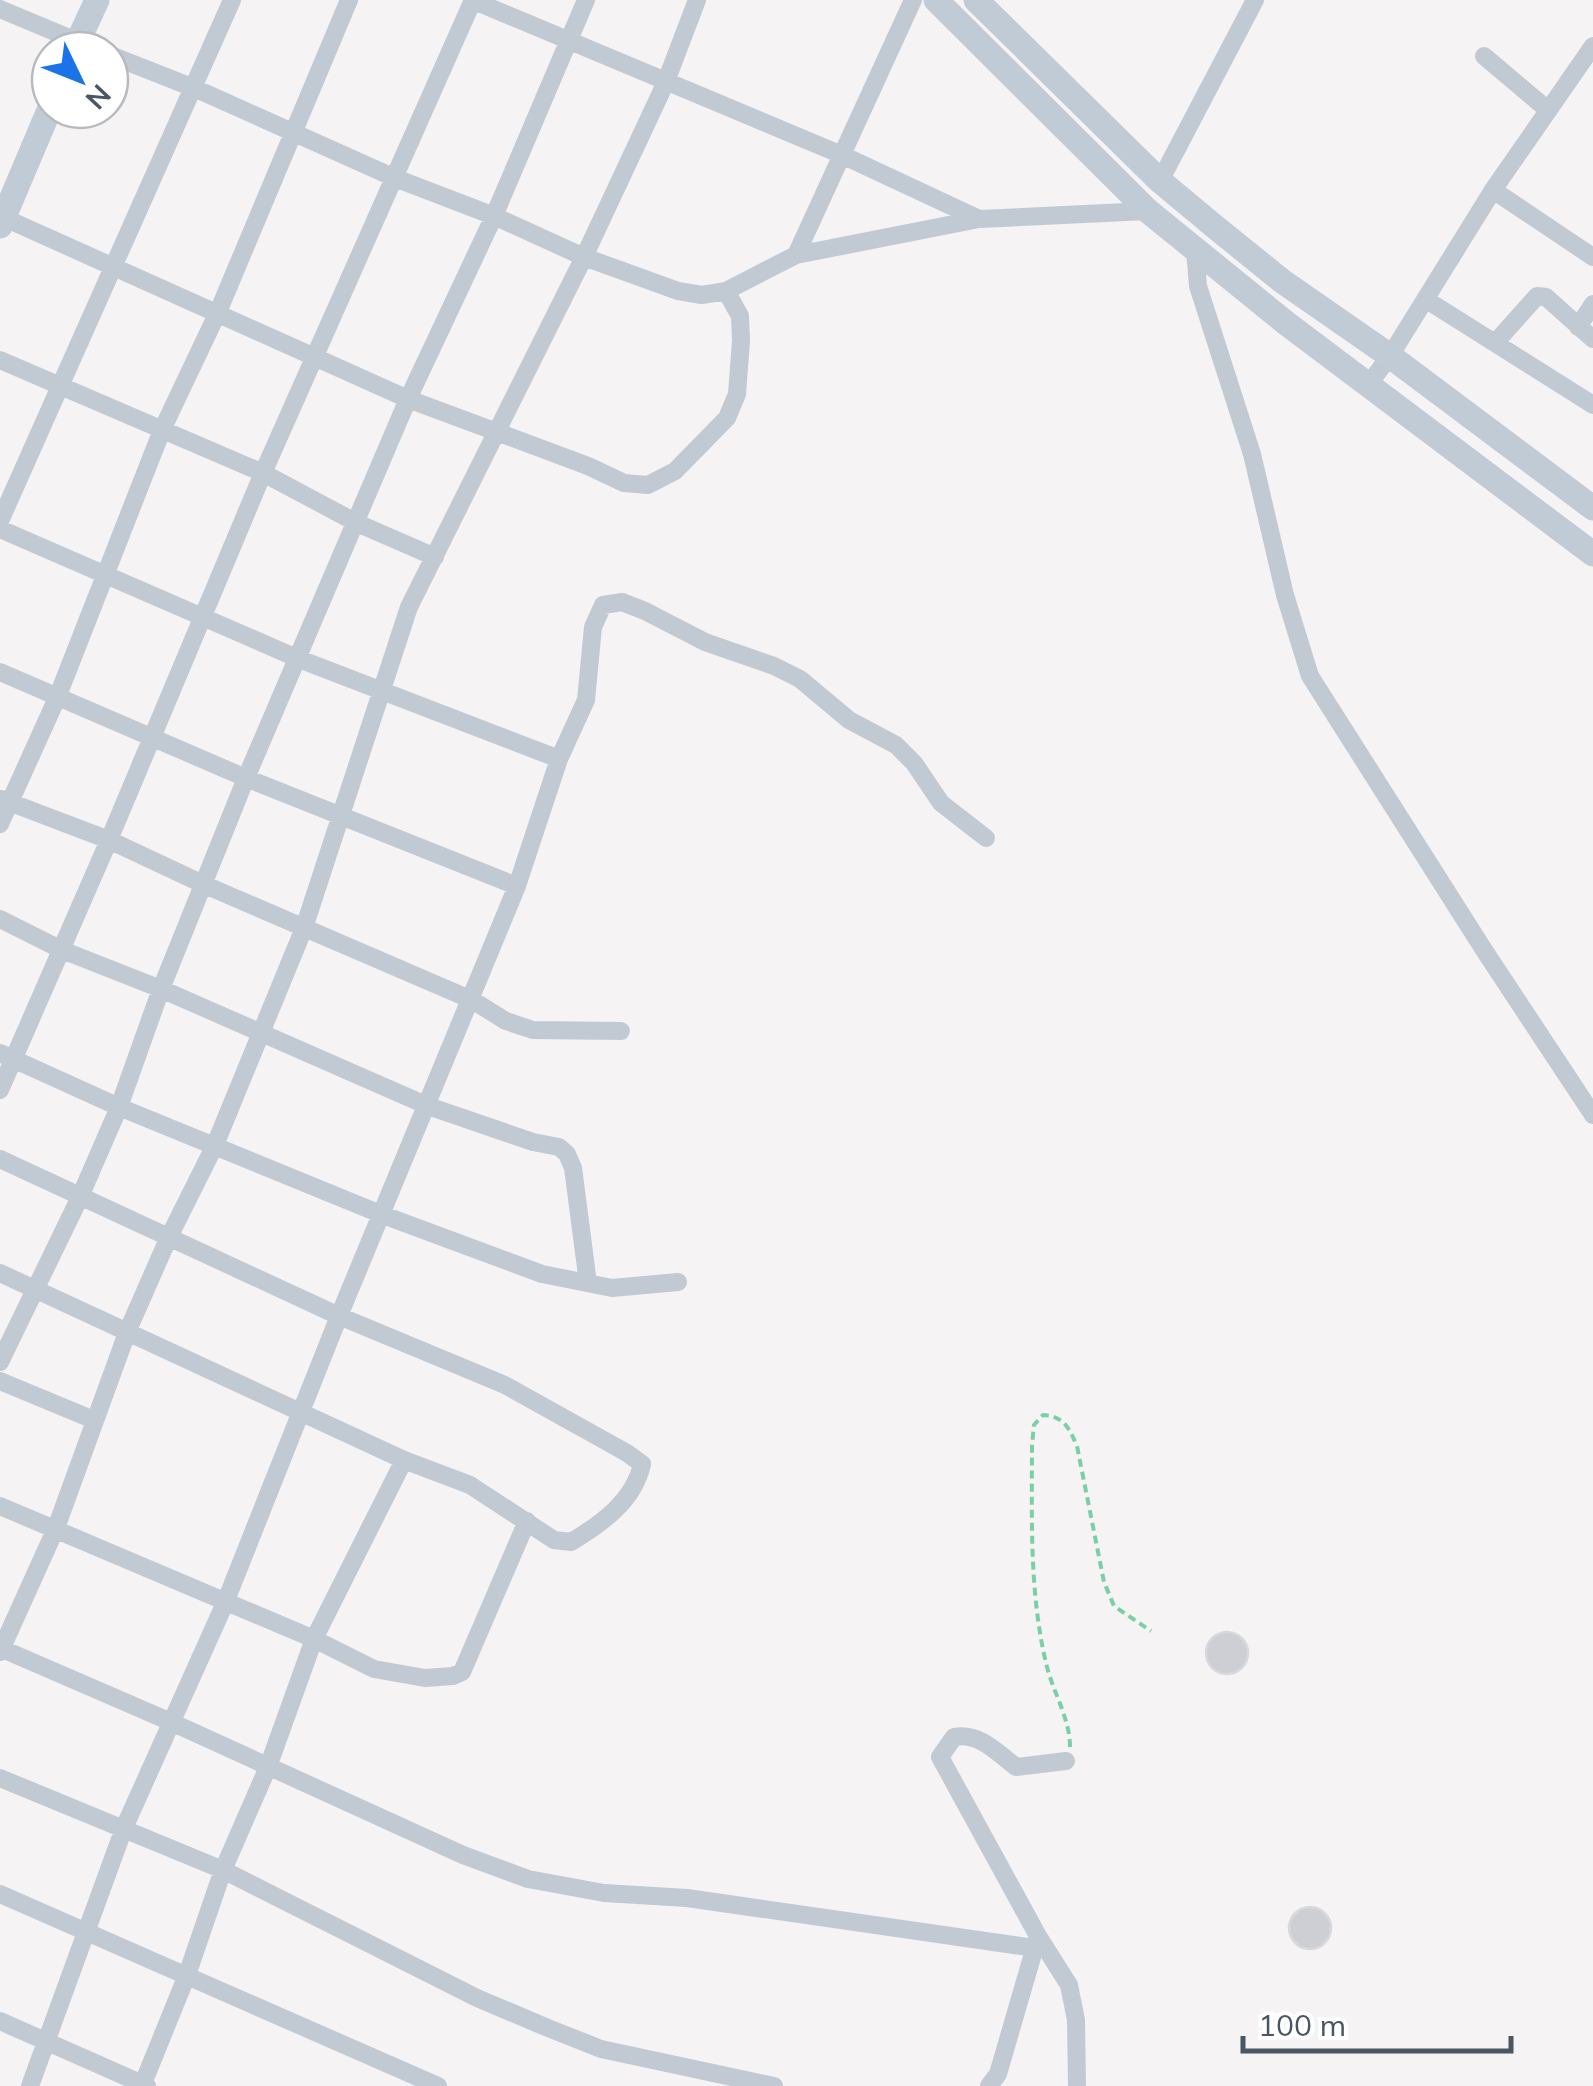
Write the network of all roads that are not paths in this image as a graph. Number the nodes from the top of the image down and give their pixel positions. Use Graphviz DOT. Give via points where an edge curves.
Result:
graph roads {
  1 [pos="96,0"];
  2 [pos="232,0"];
  3 [pos="349,0"];
  4 [pos="473,0"];
  5 [pos="586,0"];
  6 [pos="698,0"];
  7 [pos="912,0"];
  8 [pos="936,0"];
  9 [pos="976,0"];
  10 [pos="1255,0"];
  11 [pos="0,9"];
  12 [pos="46,30"];
  13 [pos="88,30"];
  14 [pos="569,42"];
  15 [pos="1593,46"];
  16 [pos="1484,56"];
  17 [pos="130,63"];
  18 [pos="665,84"];
  19 [pos="194,88"];
  20 [pos="1548,110"];
  21 [pos="40,130"];
  22 [pos="292,132"];
  23 [pos="842,156"];
  24 [pos="395,178"];
  25 [pos="1160,181"];
  26 [pos="1493,190"];
  27 [pos="1148,211"];
  28 [pos="494,216"];
  29 [pos="979,219"];
  30 [pos="1,220"];
  31 [pos="1195,250"];
  32 [pos="796,255"];
  33 [pos="1593,257"];
  34 [pos="584,258"];
  35 [pos="114,264"];
  36 [pos="726,291"];
  37 [pos="1426,299"];
  38 [pos="1593,304"];
  39 [pos="218,312"];
  40 [pos="1586,332"];
  41 [pos="1495,343"];
  42 [pos="314,356"];
  43 [pos="1390,356"];
  44 [pos="0,360"];
  45 [pos="1368,384"];
  46 [pos="60,386"];
  47 [pos="408,398"];
  48 [pos="1593,404"];
  49 [pos="162,430"];
  50 [pos="496,432"];
  51 [pos="263,473"];
  52 [pos="1593,508"];
  53 [pos="357,523"];
  54 [pos="0,525"];
  55 [pos="1593,554"];
  56 [pos="434,557"];
  57 [pos="105,573"];
  58 [pos="203,616"];
  59 [pos="299,659"];
  60 [pos="0,672"];
  61 [pos="382,691"];
  62 [pos="57,698"];
  63 [pos="153,738"];
  64 [pos="559,759"];
  65 [pos="246,778"];
  66 [pos="5,800"];
  67 [pos="343,814"];
  68 [pos="0,824"];
  69 [pos="986,838"];
  70 [pos="110,840"];
  71 [pos="205,885"];
  72 [pos="517,886"];
  73 [pos="0,919"];
  74 [pos="304,928"];
  75 [pos="62,950"];
  76 [pos="161,989"];
  77 [pos="472,1000"];
  78 [pos="621,1031"];
  79 [pos="259,1034"];
  80 [pos="6,1056"];
  81 [pos="0,1090"];
  82 [pos="119,1106"];
  83 [pos="428,1106"];
  84 [pos="1593,1114"];
  85 [pos="215,1145"];
  86 [pos="0,1159"];
  87 [pos="80,1197"];
  88 [pos="383,1215"];
  89 [pos="168,1239"];
  90 [pos="0,1274"];
  91 [pos="678,1282"];
  92 [pos="588,1283"];
  93 [pos="35,1290"];
  94 [pos="339,1316"];
  95 [pos="128,1330"];
  96 [pos="0,1362"];
  97 [pos="0,1381"];
  98 [pos="303,1410"];
  99 [pos="94,1420"];
  100 [pos="404,1460"];
  101 [pos="0,1506"];
  102 [pos="527,1522"];
  103 [pos="56,1528"];
  104 [pos="225,1603"];
  105 [pos="314,1639"];
  106 [pos="0,1650"];
  107 [pos="171,1722"];
  108 [pos="1066,1762"];
  109 [pos="268,1766"];
  110 [pos="0,1778"];
  111 [pos="124,1828"];
  112 [pos="222,1870"];
  113 [pos="0,1894"];
  114 [pos="86,1932"];
  115 [pos="1037,1942"];
  116 [pos="187,1975"];
  117 [pos="0,2021"];
  118 [pos="48,2043"];
  119 [pos="144,2085"];
  120 [pos="30,2086"];
  121 [pos="438,2086"];
  122 [pos="774,2086"];
  123 [pos="989,2086"];
  124 [pos="1076,2086"];
  1 -- 13 [label="main road"];
  2 -- 19 [label="street"];
  3 -- 22 [label="street"];
  4 -- 14 [label="street"];
  4 -- 24 [label="street"];
  5 -- 14 [label="street"];
  6 -- 18 [label="street"];
  7 -- 23 [label="street"];
  8 -- 27 [label="main road"];
  9 -- 25 [label="main road"];
  10 -- 25 [label="street"];
  11 -- 12 [label="street"];
  14 -- 18 [label="street"];
  14 -- 28 [label="street"];
  15 -- 20 [label="street"];
  16 -- 20 [label="street"];
  17 -- 19 [label="street"];
  18 -- 23 [label="street"];
  18 -- 34 [label="street"];
  19 -- 22 [label="street"];
  19 -- 35 [label="street"];
  20 -- 26 [label="street"];
  21 -- 30 [label="main road"];
  22 -- 24 [label="street"];
  22 -- 39 [label="street"];
  23 -- 29 [label="street"];
  23 -- 32 [label="street"];
  24 -- 28 [label="street"];
  24 -- 42 [label="street"];
  25 -- 43 [label="main road" via="1282,281"];
  26 -- 33 [label="street"];
  26 -- 37 [label="street"];
  27 -- 29 [label="street"];
  27 -- 31 [label="main road"];
  28 -- 34 [label="street"];
  28 -- 47 [label="street"];
  29 -- 32 [label="street"];
  30 -- 35 [label="street"];
  31 -- 45 [label="main road"];
  31 -- 84 [label="street" via="1198,286 1252,454 1310,676"];
  32 -- 36 [label="street"];
  34 -- 36 [label="street" via="678,292"];
  34 -- 50 [label="street"];
  35 -- 39 [label="street"];
  35 -- 46 [label="street"];
  36 -- 50 [label="street" via="740,316 737,394 728,418 675,471 648,485 624,483"];
  37 -- 41 [label="street"];
  37 -- 43 [label="street"];
  38 -- 40 [label="street"];
  39 -- 42 [label="street"];
  39 -- 49 [label="street"];
  40 -- 41 [label="street" via="1538,296"];
  41 -- 48 [label="street"];
  42 -- 47 [label="street"];
  42 -- 51 [label="street"];
  43 -- 45 [label="street"];
  43 -- 52 [label="main road"];
  44 -- 46 [label="street"];
  45 -- 55 [label="main road"];
  46 -- 49 [label="street"];
  46 -- 54 [label="street"];
  47 -- 50 [label="street"];
  47 -- 53 [label="street"];
  49 -- 51 [label="street"];
  49 -- 57 [label="street"];
  50 -- 56 [label="street"];
  51 -- 53 [label="street"];
  51 -- 58 [label="street"];
  53 -- 56 [label="street"];
  53 -- 59 [label="street"];
  54 -- 57 [label="street"];
  56 -- 61 [label="street" via="409,607"];
  57 -- 58 [label="street"];
  57 -- 62 [label="street"];
  58 -- 59 [label="street"];
  58 -- 63 [label="street"];
  59 -- 61 [label="street"];
  59 -- 65 [label="street"];
  60 -- 62 [label="street"];
  61 -- 64 [label="street"];
  61 -- 67 [label="street"];
  62 -- 63 [label="street"];
  62 -- 66 [label="street"];
  63 -- 65 [label="street"];
  63 -- 70 [label="street"];
  64 -- 69 [label="street" via="586,700 592,626 603,605 622,602 800,679 849,720 896,745 941,803"];
  64 -- 72 [label="street"];
  65 -- 67 [label="street"];
  65 -- 71 [label="street"];
  66 -- 68 [label="street"];
  66 -- 70 [label="street"];
  67 -- 72 [label="street"];
  67 -- 74 [label="street"];
  70 -- 71 [label="street"];
  70 -- 75 [label="street"];
  71 -- 74 [label="street"];
  71 -- 76 [label="street"];
  72 -- 77 [label="street"];
  73 -- 75 [label="street"];
  74 -- 77 [label="street"];
  74 -- 79 [label="street"];
  75 -- 76 [label="street"];
  75 -- 80 [label="street"];
  76 -- 79 [label="street"];
  76 -- 82 [label="street"];
  77 -- 78 [label="street" via="533,1030"];
  77 -- 83 [label="street"];
  79 -- 83 [label="street"];
  79 -- 85 [label="street"];
  80 -- 81 [label="street"];
  80 -- 82 [label="street"];
  82 -- 85 [label="street"];
  82 -- 87 [label="street"];
  83 -- 88 [label="street"];
  83 -- 92 [label="street" via="567,1154"];
  85 -- 88 [label="street"];
  85 -- 89 [label="street"];
  86 -- 87 [label="street"];
  87 -- 89 [label="street"];
  87 -- 93 [label="street"];
  88 -- 92 [label="street" via="542,1274"];
  88 -- 94 [label="street"];
  89 -- 94 [label="street"];
  89 -- 95 [label="street"];
  90 -- 93 [label="street"];
  91 -- 92 [label="street" via="612,1288"];
  93 -- 95 [label="street"];
  93 -- 96 [label="street"];
  94 -- 98 [label="street"];
  94 -- 102 [label="street" via="505,1385 642,1464 610,1518 572,1542 554,1540"];
  95 -- 98 [label="street"];
  95 -- 99 [label="street"];
  97 -- 99 [label="street"];
  98 -- 100 [label="street"];
  98 -- 104 [label="street"];
  99 -- 103 [label="street"];
  100 -- 102 [label="street" via="470,1486"];
  100 -- 105 [label="street"];
  101 -- 103 [label="street"];
  102 -- 105 [label="street" via="462,1672 402,1676"];
  103 -- 104 [label="street"];
  103 -- 106 [label="street"];
  104 -- 105 [label="street"];
  104 -- 107 [label="street"];
  105 -- 109 [label="street"];
  106 -- 107 [label="street"];
  107 -- 109 [label="street"];
  107 -- 111 [label="street"];
  108 -- 115 [label="street" via="1016,1768 966,1734 954,1736 940,1757"];
  109 -- 112 [label="street"];
  109 -- 115 [label="street" via="528,1878 604,1893"];
  110 -- 111 [label="street"];
  111 -- 112 [label="street"];
  111 -- 114 [label="street"];
  112 -- 116 [label="street"];
  112 -- 122 [label="street" via="478,1998 583,2042"];
  113 -- 114 [label="street"];
  114 -- 116 [label="street"];
  114 -- 118 [label="street"];
  115 -- 123 [label="street"];
  115 -- 124 [label="street" via="1070,1985"];
  116 -- 119 [label="street"];
  116 -- 121 [label="street"];
  117 -- 118 [label="street"];
  118 -- 119 [label="street"];
  118 -- 120 [label="street"];
}
